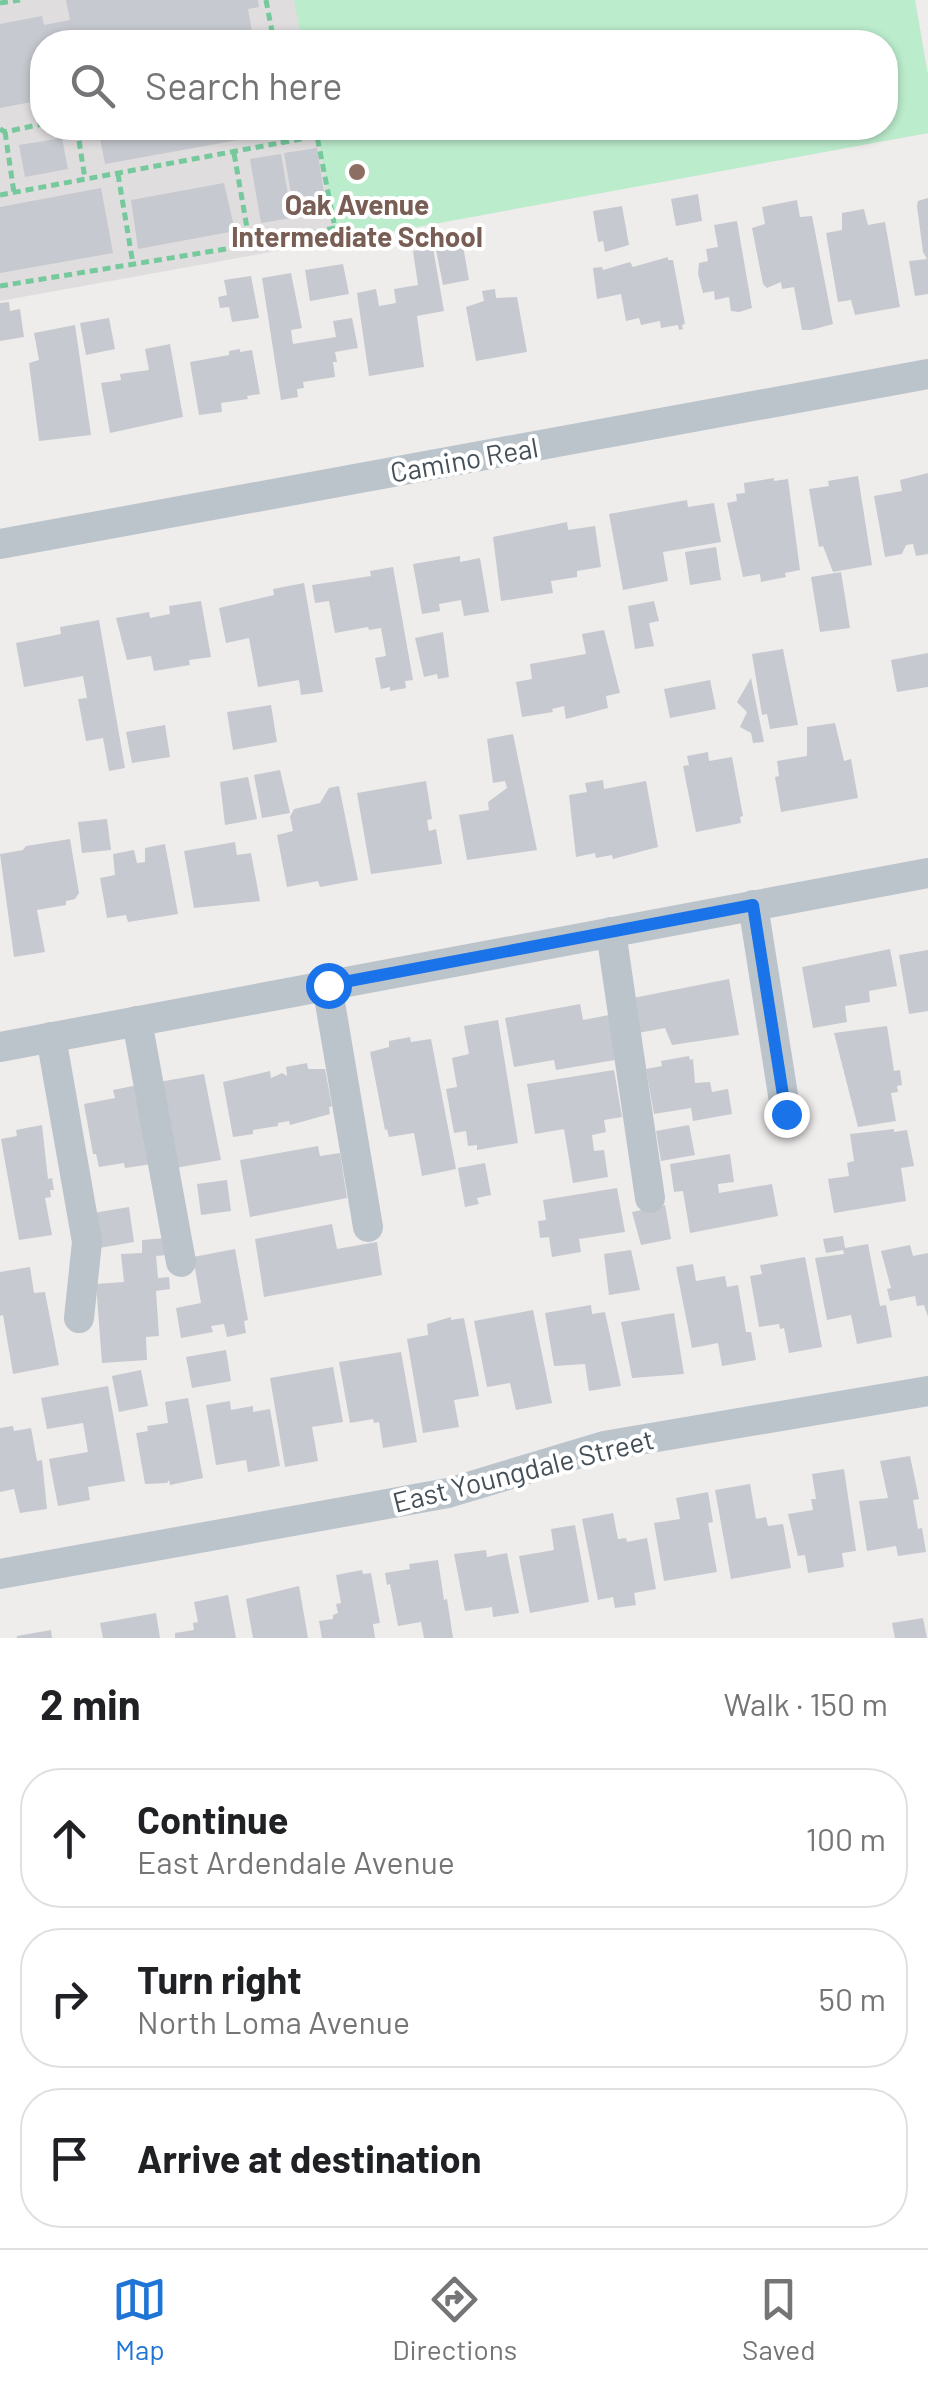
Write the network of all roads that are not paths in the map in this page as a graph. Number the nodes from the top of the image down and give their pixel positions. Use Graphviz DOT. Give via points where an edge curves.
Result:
graph roads {
  1 [pos="928,374"];
  2 [pos="0,544"];
  3 [pos="928,874"];
  4 [pos="753,905"];
  5 [pos="611,932"];
  6 [pos="328,985"];
  7 [pos="137,1021"];
  8 [pos="52,1037"];
  9 [pos="0,1047"];
  10 [pos="786,1114"];
  11 [pos="650,1198"];
  12 [pos="368,1227"];
  13 [pos="181,1262"];
  14 [pos="79,1318"];
  15 [pos="928,1391"];
  16 [pos="0,1574"];
  1 -- 2 [label="street, Camino Real"];
  3 -- 4 [label="street"];
  4 -- 5 [label="street"];
  4 -- 10 [label="street"];
  5 -- 6 [label="street"];
  5 -- 11 [label="street"];
  6 -- 7 [label="street"];
  6 -- 12 [label="street"];
  7 -- 8 [label="street"];
  7 -- 13 [label="street"];
  8 -- 9 [label="street"];
  8 -- 14 [label="street" via="87,1242"];
  15 -- 16 [label="street, East Youngdale Street" via="604,1446 448,1493"];
}
